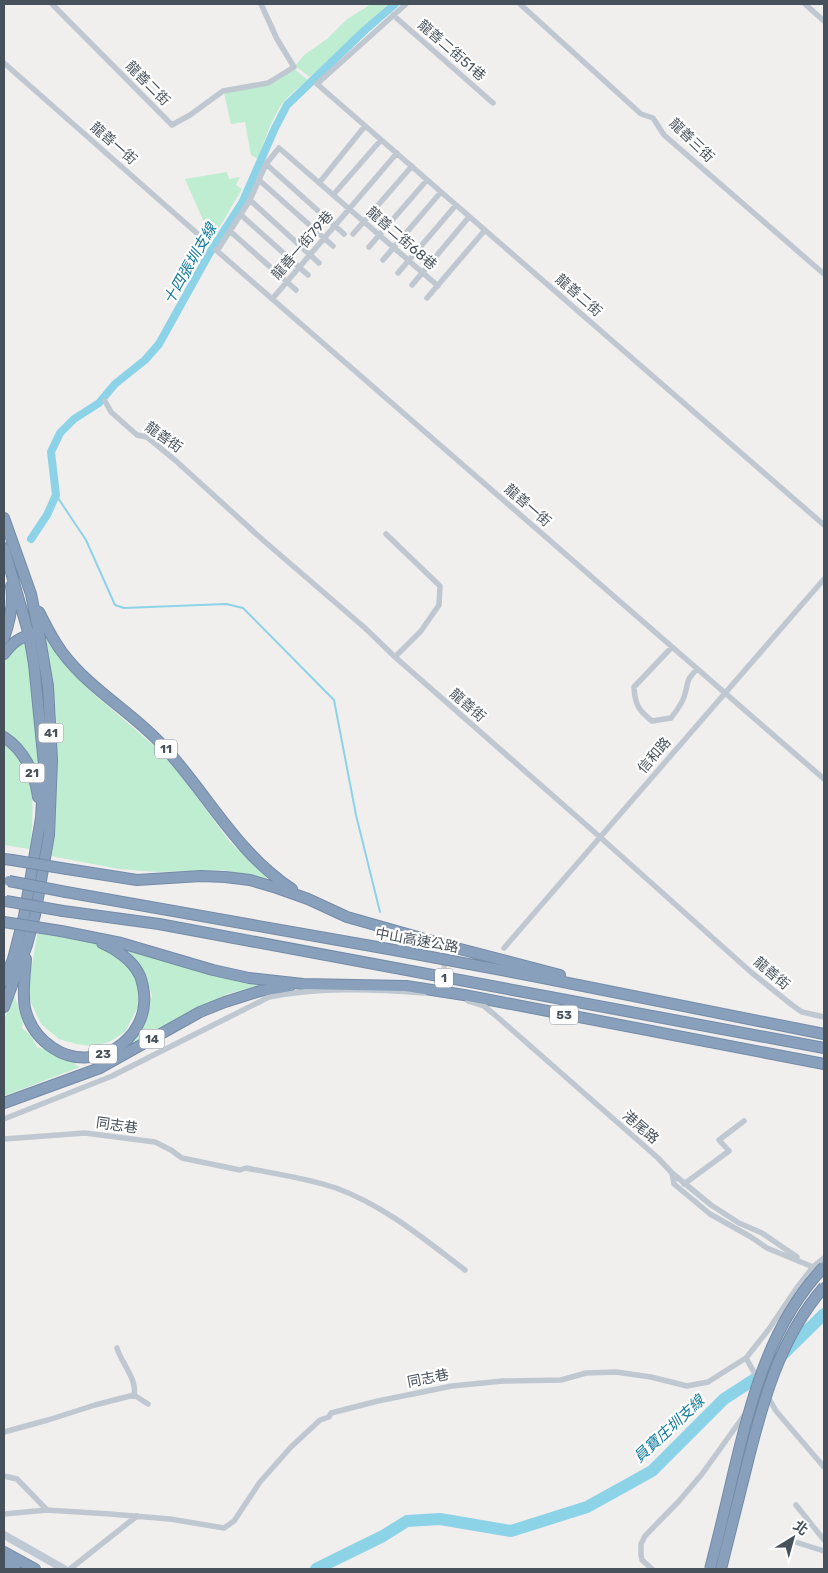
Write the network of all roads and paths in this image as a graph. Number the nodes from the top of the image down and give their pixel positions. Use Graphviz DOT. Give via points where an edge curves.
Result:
graph roads {
  1 [pos="52,4"];
  2 [pos="261,4"];
  3 [pos="406,4"];
  4 [pos="520,4"];
  5 [pos="804,4"];
  6 [pos="393,15"];
  7 [pos="824,21"];
  8 [pos="4,63"];
  9 [pos="493,103"];
  10 [pos="365,126"];
  11 [pos="381,140"];
  12 [pos="397,153"];
  13 [pos="266,164"];
  14 [pos="412,166"];
  15 [pos="259,180"];
  16 [pos="427,180"];
  17 [pos="319,183"];
  18 [pos="441,192"];
  19 [pos="333,195"];
  20 [pos="250,200"];
  21 [pos="456,205"];
  22 [pos="350,209"];
  23 [pos="241,215"];
  24 [pos="470,216"];
  25 [pos="364,221"];
  26 [pos="335,226"];
  27 [pos="485,230"];
  28 [pos="231,232"];
  29 [pos="344,234"];
  30 [pos="353,234"];
  31 [pos="379,235"];
  32 [pos="324,238"];
  33 [pos="208,243"];
  34 [pos="333,246"];
  35 [pos="369,247"];
  36 [pos="394,247"];
  37 [pos="217,250"];
  38 [pos="310,254"];
  39 [pos="383,260"];
  40 [pos="409,260"];
  41 [pos="319,263"];
  42 [pos="299,267"];
  43 [pos="422,272"];
  44 [pos="398,273"];
  45 [pos="824,274"];
  46 [pos="308,275"];
  47 [pos="287,282"];
  48 [pos="412,285"];
  49 [pos="438,286"];
  50 [pos="296,290"];
  51 [pos="273,298"];
  52 [pos="427,298"];
  53 [pos="105,401"];
  54 [pos="4,518"];
  55 [pos="824,525"];
  56 [pos="386,534"];
  57 [pos="5,552"];
  58 [pos="824,579"];
  59 [pos="31,594"];
  60 [pos="34,634"];
  61 [pos="4,638"];
  62 [pos="672,647"];
  63 [pos="4,654"];
  64 [pos="395,657"];
  65 [pos="697,669"];
  66 [pos="724,693"];
  67 [pos="4,737"];
  68 [pos="824,779"];
  69 [pos="41,818"];
  70 [pos="600,836"];
  71 [pos="8,859"];
  72 [pos="6,881"];
  73 [pos="308,899"];
  74 [pos="5,901"];
  75 [pos="4,922"];
  76 [pos="88,936"];
  77 [pos="27,945"];
  78 [pos="504,948"];
  79 [pos="13,959"];
  80 [pos="4,975"];
  81 [pos="4,981"];
  82 [pos="302,984"];
  83 [pos="4,1007"];
  84 [pos="689,1008"];
  85 [pos="824,1016"];
  86 [pos="824,1034"];
  87 [pos="824,1048"];
  88 [pos="824,1064"];
  89 [pos="4,1103"];
  90 [pos="4,1119"];
  91 [pos="744,1121"];
  92 [pos="4,1139"];
  93 [pos="672,1173"];
  94 [pos="684,1184"];
  95 [pos="824,1258"];
  96 [pos="813,1267"];
  97 [pos="824,1268"];
  98 [pos="464,1270"];
  99 [pos="824,1287"];
  100 [pos="116,1348"];
  101 [pos="746,1358"];
  102 [pos="765,1389"];
  103 [pos="134,1395"];
  104 [pos="148,1404"];
  105 [pos="4,1432"];
  106 [pos="824,1467"];
  107 [pos="4,1476"];
  108 [pos="796,1505"];
  109 [pos="47,1510"];
  110 [pos="4,1514"];
  111 [pos="137,1516"];
  112 [pos="4,1535"];
  113 [pos="792,1540"];
  114 [pos="824,1540"];
  115 [pos="4,1552"];
  116 [pos="824,1552"];
  117 [pos="4,1563"];
  118 [pos="14,1569"];
  119 [pos="35,1569"];
  120 [pos="64,1569"];
  121 [pos="70,1569"];
  122 [pos="652,1569"];
  123 [pos="710,1569"];
  124 [pos="721,1569"];
  1 -- 2 [label="street, 龍善二街" via="172,125 223,91 268,83 294,67"];
  3 -- 6 [label="street"];
  4 -- 45 [label="street, 龍善三街" via="641,114 653,118 664,135"];
  5 -- 7 [label="street"];
  6 -- 9 [label="street, 龍善二街51巷"];
  6 -- 10 [label="street, 龍善二街" via="317,84"];
  8 -- 33 [label="street, 龍善一街"];
  10 -- 11 [label="street, 龍善二街"];
  10 -- 17 [label="street"];
  11 -- 12 [label="street, 龍善二街"];
  11 -- 19 [label="street"];
  12 -- 14 [label="street, 龍善二街"];
  12 -- 22 [label="street, 龍善二街68巷"];
  13 -- 15 [label="street, 龍善二街68巷"];
  13 -- 17 [label="street, 龍善二街68巷" via="279,148"];
  13 -- 26 [label="street"];
  14 -- 16 [label="street, 龍善二街"];
  14 -- 25 [label="street"];
  15 -- 20 [label="street, 龍善二街68巷"];
  15 -- 32 [label="street"];
  16 -- 18 [label="street, 龍善二街"];
  16 -- 31 [label="street"];
  17 -- 19 [label="street, 龍善二街68巷"];
  18 -- 21 [label="street, 龍善二街"];
  18 -- 36 [label="street"];
  19 -- 22 [label="street, 龍善二街68巷"];
  20 -- 23 [label="street, 龍善二街68巷"];
  20 -- 38 [label="street"];
  21 -- 24 [label="street, 龍善二街"];
  21 -- 40 [label="street"];
  22 -- 25 [label="street, 龍善二街68巷"];
  22 -- 26 [label="street, 龍善一街79巷"];
  23 -- 28 [label="street, 龍善二街68巷"];
  23 -- 42 [label="street"];
  24 -- 27 [label="street, 龍善二街"];
  24 -- 43 [label="street"];
  25 -- 30 [label="street"];
  25 -- 31 [label="street, 龍善二街68巷"];
  26 -- 29 [label="street"];
  26 -- 32 [label="street, 龍善一街79巷"];
  27 -- 49 [label="street"];
  27 -- 55 [label="street, 龍善二街"];
  28 -- 37 [label="street, 龍善二街68巷"];
  28 -- 47 [label="street"];
  31 -- 35 [label="street"];
  31 -- 36 [label="street, 龍善二街68巷"];
  32 -- 34 [label="street"];
  32 -- 38 [label="street, 龍善一街79巷"];
  36 -- 39 [label="street"];
  36 -- 40 [label="street, 龍善二街68巷"];
  37 -- 51 [label="street, 龍善一街"];
  38 -- 41 [label="street"];
  38 -- 42 [label="street, 龍善一街79巷"];
  40 -- 43 [label="street, 龍善二街68巷"];
  40 -- 44 [label="street"];
  42 -- 46 [label="street"];
  42 -- 47 [label="street, 龍善一街79巷"];
  43 -- 48 [label="street"];
  43 -- 49 [label="street, 龍善二街68巷"];
  47 -- 50 [label="street"];
  47 -- 51 [label="street, 龍善一街79巷"];
  49 -- 52 [label="street"];
  51 -- 62 [label="street, 龍善一街"];
  53 -- 64 [label="street, 龍善街" via="111,412 130,429 147,437 175,460"];
  54 -- 59 [label="highway"];
  56 -- 64 [label="street" via="440,586 439,605 421,631"];
  57 -- 60 [label="highway"];
  57 -- 61 [label="highway" via="12,601"];
  58 -- 66 [label="street, 信和路"];
  59 -- 60 [label="highway"];
  59 -- 73 [label="highway, 11" via="61,652 72,665 163,746 260,864"];
  60 -- 63 [label="highway" via="16,640"];
  60 -- 69 [label="highway" via="44,764"];
  60 -- 77 [label="highway, 41" via="48,686 52,760 49,835"];
  62 -- 65 [label="street, 龍善一街"];
  62 -- 65 [label="street" via="634,687 640,712 652,720 671,718 680,707 687,680"];
  64 -- 70 [label="street, 龍善街"];
  65 -- 66 [label="street, 龍善一街"];
  66 -- 68 [label="street, 龍善一街"];
  66 -- 70 [label="street, 信和路"];
  67 -- 69 [label="highway, 21" via="16,746 30,768"];
  69 -- 79 [label="highway"];
  70 -- 78 [label="street, 信和路"];
  70 -- 85 [label="street, 龍善街" via="752,973 802,1012"];
  71 -- 73 [label="highway, bridge" via="137,880 202,876 250,880"];
  72 -- 84 [label="highway, 中山高速公路 / 1, bridge" via="394,950"];
  73 -- 84 [label="highway" via="375,926"];
  74 -- 87 [label="highway, 1, bridge" via="159,924"];
  75 -- 76 [label="highway, bridge"];
  76 -- 77 [label="highway, 23" via="111,947 140,974 144,1002 143,1015 127,1040 113,1050 88,1058 64,1054 44,1042 36,1032 26,1009 24,991"];
  76 -- 82 [label="highway" via="213,970"];
  77 -- 83 [label="highway"];
  79 -- 80 [label="highway"];
  79 -- 81 [label="highway"];
  82 -- 88 [label="highway, 53" via="406,986"];
  82 -- 89 [label="highway, 14" via="260,991 225,1002 200,1012 100,1068"];
  84 -- 86 [label="highway, 中山高速公路 / 1"];
  90 -- 93 [label="street, 港尾路" via="112,1076 269,997 344,990 397,991 484,1006"];
  91 -- 94 [label="street" via="719,1140 729,1151"];
  92 -- 98 [label="street, 同志巷" via="85,1133 155,1142 182,1158 323,1184 398,1219"];
  93 -- 94 [label="street"];
  93 -- 96 [label="street, 港尾路" via="674,1184 710,1214 767,1248"];
  94 -- 96 [label="street" via="711,1205 762,1233"];
  95 -- 96 [label="street"];
  96 -- 101 [label="street, 同志巷"];
  97 -- 123 [label="highway, bridge" via="787,1318 762,1370 748,1412"];
  99 -- 124 [label="highway, bridge" via="788,1341 771,1380"];
  100 -- 103 [label="street" via="131,1376"];
  101 -- 102 [label="street"];
  101 -- 111 [label="street, 同志巷" via="708,1382 687,1386 616,1372 586,1373 561,1380 452,1386 331,1413 291,1447 260,1482 234,1521 224,1528"];
  102 -- 106 [label="street" via="776,1411"];
  102 -- 122 [label="street" via="702,1474 645,1536 641,1544 642,1560"];
  103 -- 104 [label="street"];
  103 -- 105 [label="street"];
  107 -- 109 [label="street" via="17,1479"];
  108 -- 114 [label="street"];
  109 -- 110 [label="street, 同志巷"];
  109 -- 111 [label="street, 同志巷"];
  111 -- 121 [label="street"];
  112 -- 120 [label="street"];
  113 -- 116 [label="street"];
  115 -- 119 [label="highway"];
  117 -- 118 [label="highway"];
}
